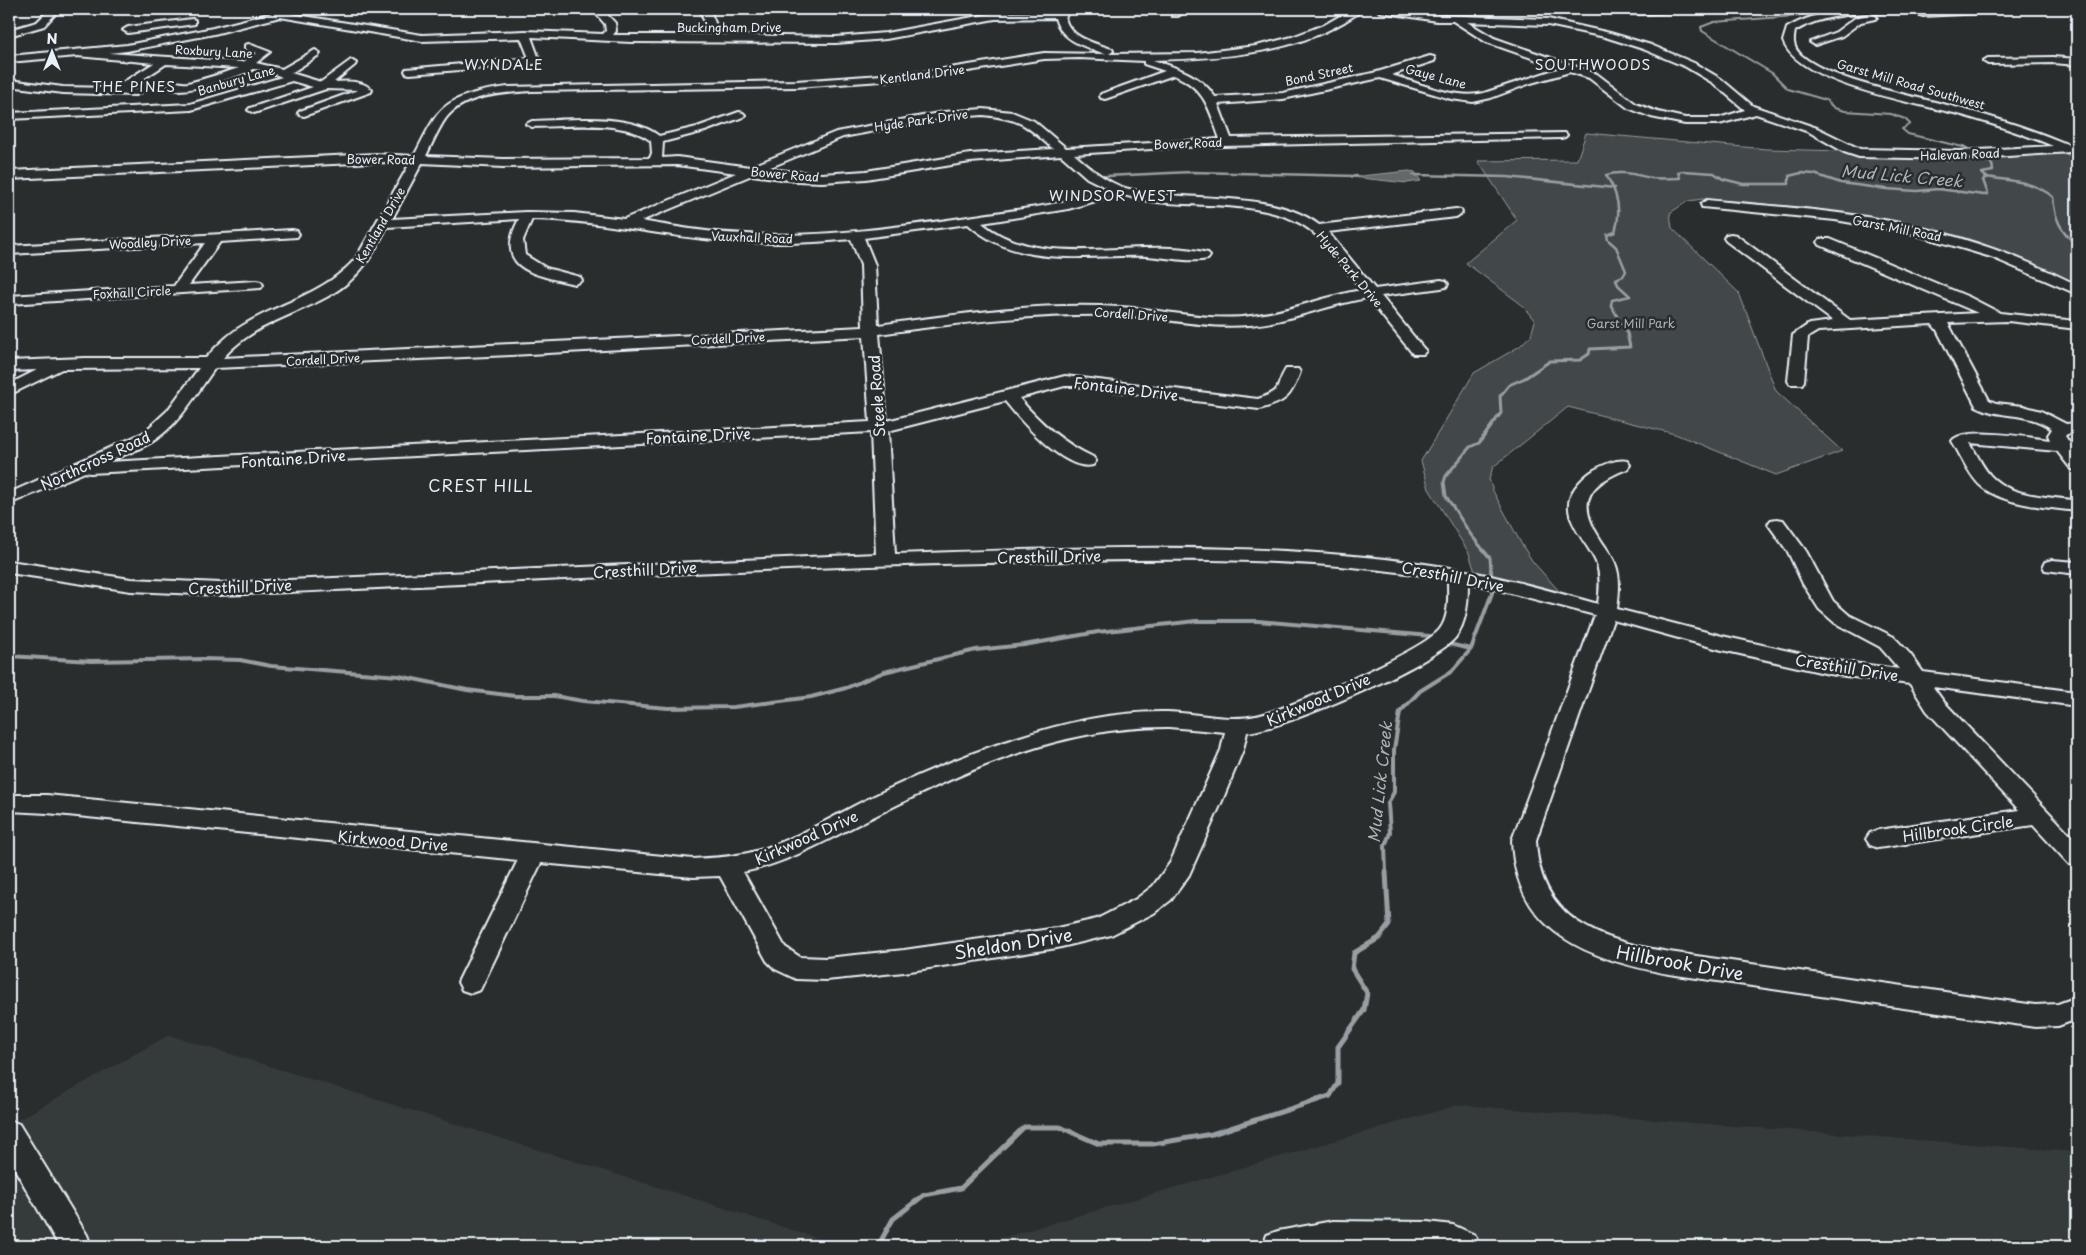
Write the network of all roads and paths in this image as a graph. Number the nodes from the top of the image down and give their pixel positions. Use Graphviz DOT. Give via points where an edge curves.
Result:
graph roads {
  1 [pos="55,9"];
  2 [pos="271,9"];
  3 [pos="300,9"];
  4 [pos="597,9"];
  5 [pos="987,9"];
  6 [pos="1358,9"];
  7 [pos="1381,9"];
  8 [pos="1440,9"];
  9 [pos="1589,9"];
  10 [pos="1684,9"];
  11 [pos="1937,9"];
  12 [pos="2000,9"];
  13 [pos="1063,12"];
  14 [pos="706,13"];
  15 [pos="282,14"];
  16 [pos="995,16"];
  17 [pos="1427,17"];
  18 [pos="1456,19"];
  19 [pos="128,30"];
  20 [pos="214,31"];
  21 [pos="9,33"];
  22 [pos="525,34"];
  23 [pos="605,38"];
  24 [pos="716,38"];
  25 [pos="1815,42"];
  26 [pos="250,47"];
  27 [pos="315,53"];
  28 [pos="79,54"];
  29 [pos="1128,58"];
  30 [pos="9,59"];
  31 [pos="1430,59"];
  32 [pos="164,62"];
  33 [pos="1988,62"];
  34 [pos="2077,62"];
  35 [pos="351,63"];
  36 [pos="247,64"];
  37 [pos="258,66"];
  38 [pos="1571,68"];
  39 [pos="410,71"];
  40 [pos="1173,72"];
  41 [pos="1380,75"];
  42 [pos="286,76"];
  43 [pos="9,83"];
  44 [pos="176,84"];
  45 [pos="324,86"];
  46 [pos="115,92"];
  47 [pos="136,92"];
  48 [pos="459,92"];
  49 [pos="1105,96"];
  50 [pos="476,97"];
  51 [pos="1211,101"];
  52 [pos="254,110"];
  53 [pos="1755,111"];
  54 [pos="304,113"];
  55 [pos="739,115"];
  56 [pos="9,116"];
  57 [pos="532,124"];
  58 [pos="1561,135"];
  59 [pos="657,140"];
  60 [pos="1227,142"];
  61 [pos="1062,151"];
  62 [pos="2072,151"];
  63 [pos="417,159"];
  64 [pos="655,161"];
  65 [pos="747,170"];
  66 [pos="9,175"];
  67 [pos="1119,190"];
  68 [pos="1707,204"];
  69 [pos="1456,213"];
  70 [pos="527,216"];
  71 [pos="972,220"];
  72 [pos="382,223"];
  73 [pos="624,224"];
  74 [pos="1318,229"];
  75 [pos="292,234"];
  76 [pos="856,236"];
  77 [pos="214,238"];
  78 [pos="1731,238"];
  79 [pos="1825,242"];
  80 [pos="9,250"];
  81 [pos="1203,256"];
  82 [pos="575,280"];
  83 [pos="1441,284"];
  84 [pos="256,285"];
  85 [pos="178,290"];
  86 [pos="2077,290"];
  87 [pos="1372,293"];
  88 [pos="9,300"];
  89 [pos="1998,317"];
  90 [pos="1936,319"];
  91 [pos="1846,324"];
  92 [pos="2077,325"];
  93 [pos="872,330"];
  94 [pos="1418,351"];
  95 [pos="209,363"];
  96 [pos="60,364"];
  97 [pos="9,366"];
  98 [pos="1292,372"];
  99 [pos="1796,381"];
  100 [pos="9,390"];
  101 [pos="1008,395"];
  102 [pos="879,427"];
  103 [pos="2067,434"];
  104 [pos="1087,461"];
  105 [pos="1621,465"];
  106 [pos="2077,465"];
  107 [pos="80,469"];
  108 [pos="9,499"];
  109 [pos="2077,506"];
  110 [pos="1777,524"];
  111 [pos="886,559"];
  112 [pos="2052,566"];
  113 [pos="9,567"];
  114 [pos="2077,568"];
  115 [pos="1458,575"];
  116 [pos="1606,613"];
  117 [pos="1915,677"];
  118 [pos="2077,699"];
  119 [pos="1237,726"];
  120 [pos="9,802"];
  121 [pos="2039,816"];
  122 [pos="1878,839"];
  123 [pos="534,853"];
  124 [pos="2077,858"];
  125 [pos="727,866"];
  126 [pos="471,982"];
  127 [pos="2077,1008"];
  128 [pos="9,1133"];
  129 [pos="76,1246"];
  130 [pos="1278,1246"];
  131 [pos="1464,1246"];
  1 -- 21 [label="street" via="42,25"];
  2 -- 15 [label="street"];
  3 -- 15 [label="street"];
  4 -- 23 [label="street" via="610,24 611,31"];
  5 -- 16 [label="street"];
  6 -- 29 [label="street, Kentland Drive" via="1318,31 1269,46 1197,56"];
  7 -- 17 [label="street"];
  8 -- 17 [label="street"];
  9 -- 10 [label="street"];
  11 -- 62 [label="street, Garst Mill Road Southwest" via="1823,16 1793,27 1787,39 1796,55 1833,76 2003,124"];
  12 -- 25 [label="street" via="1866,17 1833,37"];
  13 -- 16 [label="street, Buckingham Drive"];
  13 -- 29 [label="street" via="1062,27 1075,38"];
  14 -- 24 [label="street"];
  15 -- 20 [label="street"];
  15 -- 22 [label="street, Buckingham Drive" via="422,38"];
  16 -- 24 [label="street, Buckingham Drive" via="864,39"];
  17 -- 18 [label="street"];
  18 -- 38 [label="street" via="1490,40"];
  18 -- 53 [label="street" via="1537,21 1607,35 1690,65 1717,81"];
  19 -- 20 [label="street" via="193,22"];
  20 -- 28 [label="street"];
  22 -- 23 [label="street, Buckingham Drive"];
  22 -- 39 [label="street" via="534,60 531,62"];
  23 -- 24 [label="street, Buckingham Drive"];
  26 -- 36 [label="street" via="265,52"];
  27 -- 42 [label="street"];
  28 -- 30 [label="street"];
  28 -- 32 [label="street, Roxbury Lane"];
  29 -- 40 [label="street"];
  29 -- 50 [label="street, Kentland Drive" via="1044,56 933,74 843,82 538,87"];
  31 -- 41 [label="street, Bond Street"];
  32 -- 36 [label="street, Roxbury Lane"];
  32 -- 46 [label="street"];
  33 -- 34 [label="street"];
  35 -- 45 [label="street"];
  36 -- 37 [label="street, Roxbury Lane"];
  37 -- 42 [label="street, Roxbury Lane"];
  37 -- 44 [label="street" via="192,86 172,87"];
  38 -- 41 [label="street, Gaye Lane" via="1473,99 1455,97"];
  38 -- 53 [label="street" via="1601,81 1636,109 1664,118 1708,121"];
  40 -- 49 [label="street"];
  40 -- 51 [label="street" via="1198,84"];
  41 -- 51 [label="street, Bond Street" via="1283,96"];
  42 -- 45 [label="street, Roxbury Lane"];
  42 -- 56 [label="street, Banbury Lane" via="191,107"];
  43 -- 46 [label="street"];
  45 -- 52 [label="street"];
  45 -- 54 [label="street, Roxbury Lane" via="356,86 367,90"];
  46 -- 47 [label="street"];
  48 -- 50 [label="street, Kentland Drive"];
  50 -- 63 [label="street, Kentland Drive" via="452,107 442,116"];
  51 -- 60 [label="street"];
  53 -- 62 [label="street, Halevan Road" via="1813,130 1854,152 1875,155"];
  55 -- 59 [label="street"];
  57 -- 59 [label="street" via="619,125 643,130"];
  58 -- 60 [label="street, Bower Road"];
  59 -- 64 [label="street"];
  60 -- 61 [label="street, Bower Road"];
  61 -- 65 [label="street, Bower Road" via="970,158 839,177 796,177"];
  61 -- 65 [label="street, Hyde Park Drive" via="1021,118 995,113 964,113 840,134"];
  61 -- 67 [label="street, Hyde Park Drive" via="1092,176"];
  63 -- 64 [label="street, Bower Road" via="503,163"];
  63 -- 66 [label="street, Bower Road" via="320,160"];
  63 -- 72 [label="street, Kentland Drive"];
  64 -- 65 [label="street, Bower Road"];
  65 -- 73 [label="street, Hyde Park Drive"];
  67 -- 71 [label="street, Vauxhall Road" via="1069,206"];
  67 -- 74 [label="street, Hyde Park Drive" via="1156,198 1258,206 1288,214"];
  68 -- 86 [label="street, Garst Mill Road" via="1829,216 1910,229 1975,247"];
  69 -- 74 [label="street"];
  70 -- 72 [label="street, Vauxhall Road"];
  70 -- 73 [label="street, Vauxhall Road" via="575,217"];
  70 -- 82 [label="street" via="516,243 519,258 546,272"];
  71 -- 76 [label="street, Vauxhall Road"];
  71 -- 81 [label="street" via="1000,241 1038,252 1154,252"];
  72 -- 95 [label="street, Kentland Drive" via="358,266 343,280 255,324 226,345"];
  73 -- 76 [label="street, Vauxhall Road" via="741,238"];
  74 -- 87 [label="street, Hyde Park Drive"];
  75 -- 77 [label="street, Woodley Drive"];
  76 -- 93 [label="street, Steele Road" via="868,265"];
  77 -- 80 [label="street, Woodley Drive"];
  77 -- 85 [label="street"];
  78 -- 91 [label="street"];
  79 -- 89 [label="street"];
  83 -- 87 [label="street, Cordell Drive"];
  84 -- 85 [label="street, Foxhall Circle"];
  85 -- 88 [label="street, Foxhall Circle"];
  87 -- 93 [label="street, Cordell Drive" via="1256,320 1214,321 1118,311 1070,311 976,316"];
  87 -- 94 [label="street, Hyde Park Drive"];
  89 -- 90 [label="street"];
  89 -- 92 [label="street"];
  90 -- 91 [label="street"];
  90 -- 103 [label="street" via="1944,328 1982,403 2035,414"];
  91 -- 99 [label="street" via="1814,327 1803,332"];
  93 -- 95 [label="street, Cordell Drive"];
  93 -- 102 [label="street, Steele Road"];
  95 -- 96 [label="street, Cordell Drive"];
  95 -- 107 [label="street, Northcross Road" via="175,413 158,431"];
  96 -- 97 [label="street, Cordell Drive"];
  96 -- 100 [label="street"];
  98 -- 101 [label="street, Fontaine Drive" via="1279,397 1259,404 1076,381 1054,382"];
  101 -- 102 [label="street, Fontaine Drive"];
  101 -- 104 [label="street" via="1052,442"];
  102 -- 107 [label="street, Fontaine Drive"];
  102 -- 111 [label="street, Steele Road"];
  103 -- 106 [label="street"];
  103 -- 109 [label="street" via="1960,441 1991,487 2007,494"];
  105 -- 116 [label="street, Hillbrook Drive" via="1587,482 1577,500 1580,522 1607,565 1609,594"];
  107 -- 108 [label="street, Northcross Road"];
  110 -- 117 [label="street" via="1798,551 1826,605 1842,619 1888,642"];
  111 -- 113 [label="street, Cresthill Drive" via="220,589 131,585"];
  111 -- 115 [label="street, Cresthill Drive" via="1236,554 1386,564"];
  112 -- 114 [label="street"];
  115 -- 116 [label="street, Cresthill Drive"];
  115 -- 119 [label="street, Kirkwood Drive" via="1452,625 1438,642 1291,714"];
  116 -- 117 [label="street, Cresthill Drive" via="1829,667"];
  116 -- 127 [label="street, Hillbrook Drive" via="1524,840 1523,855 1531,885 1543,904 1570,930 1602,947 1669,964 2034,1016 2058,1015"];
  117 -- 118 [label="street, Cresthill Drive"];
  117 -- 121 [label="street" via="1935,706"];
  119 -- 125 [label="street, Kirkwood Drive" via="1129,720 1075,728 978,758 791,846 750,862"];
  119 -- 125 [label="street, Sheldon Drive" via="1232,750 1211,801 1174,878 1145,906 1102,928 1058,938 904,961 804,970 776,954"];
  120 -- 123 [label="street, Kirkwood Drive"];
  121 -- 122 [label="street, Hillbrook Circle"];
  121 -- 124 [label="street"];
  123 -- 125 [label="street, Kirkwood Drive" via="693,868"];
  123 -- 126 [label="street"];
  128 -- 129 [label="street"];
  130 -- 131 [label="street" via="1333,1236 1427,1237 1453,1240"];
}
